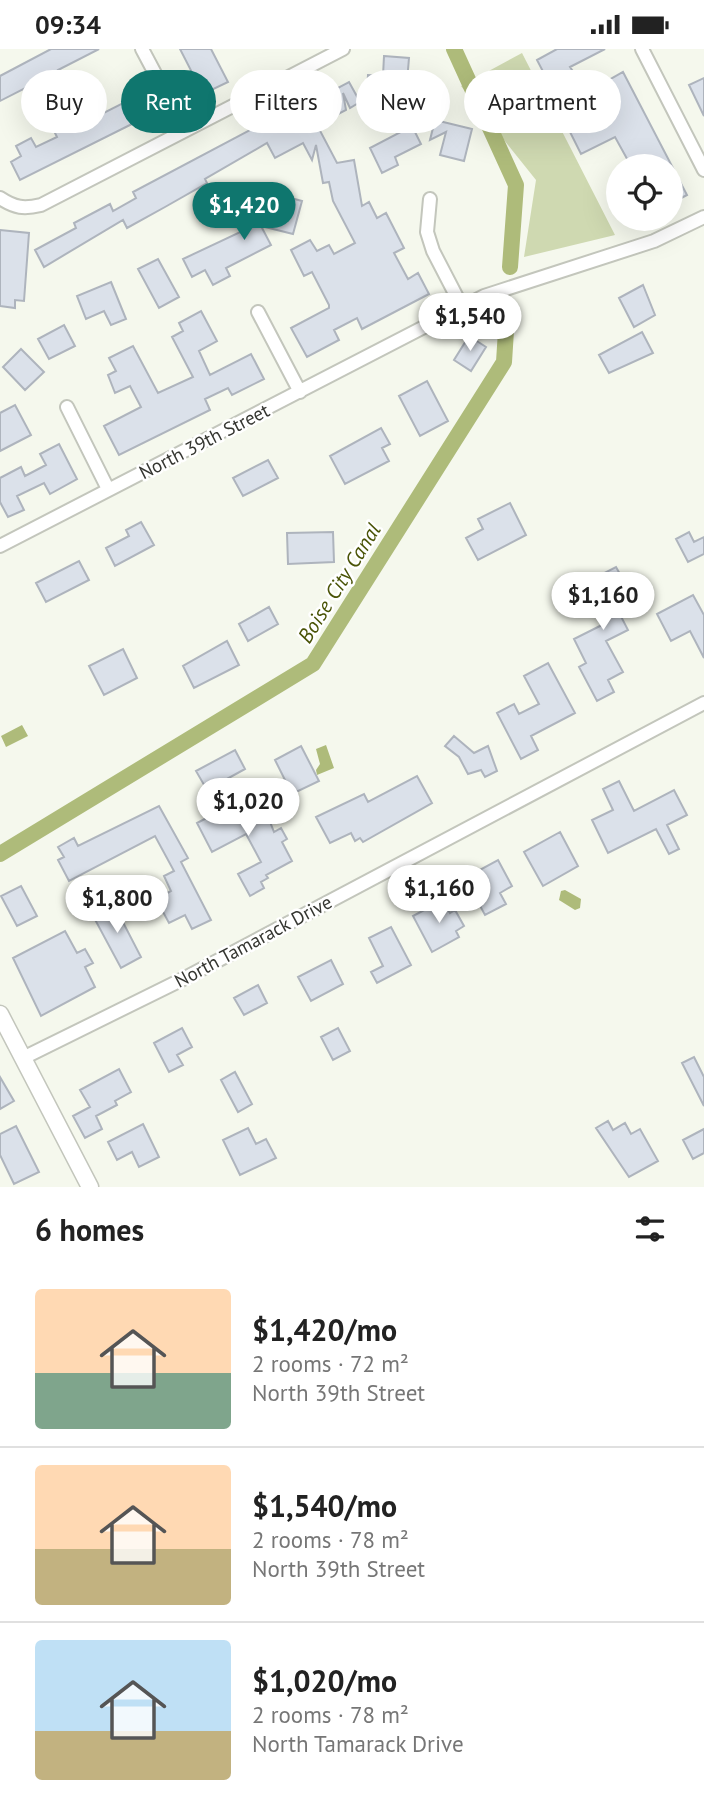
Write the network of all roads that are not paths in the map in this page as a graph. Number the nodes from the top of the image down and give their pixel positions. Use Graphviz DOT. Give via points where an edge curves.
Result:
graph roads {
  1 [pos="142,49"];
  2 [pos="343,49"];
  3 [pos="642,49"];
  4 [pos="153,70"];
  5 [pos="216,115"];
  6 [pos="180,133"];
  7 [pos="704,170"];
  8 [pos="0,198"];
  9 [pos="430,199"];
  10 [pos="704,217"];
  11 [pos="462,307"];
  12 [pos="258,312"];
  13 [pos="300,392"];
  14 [pos="68,407"];
  15 [pos="108,489"];
  16 [pos="0,546"];
  17 [pos="704,703"];
  18 [pos="1,1016"];
  19 [pos="23,1058"];
  20 [pos="90,1187"];
  1 -- 4 [label="street"];
  2 -- 5 [label="street"];
  3 -- 7 [label="street"];
  6 -- 8 [label="street" via="41,205 13,206"];
  9 -- 11 [label="street" via="427,232"];
  10 -- 11 [label="street, North 39th Street" via="654,241"];
  11 -- 13 [label="street, North 39th Street"];
  12 -- 13 [label="street"];
  13 -- 15 [label="street, North 39th Street"];
  14 -- 15 [label="street"];
  15 -- 16 [label="street, North 39th Street"];
  17 -- 19 [label="street, North Tamarack Drive" via="183,979"];
  18 -- 19 [label="street"];
  19 -- 20 [label="street"];
}
